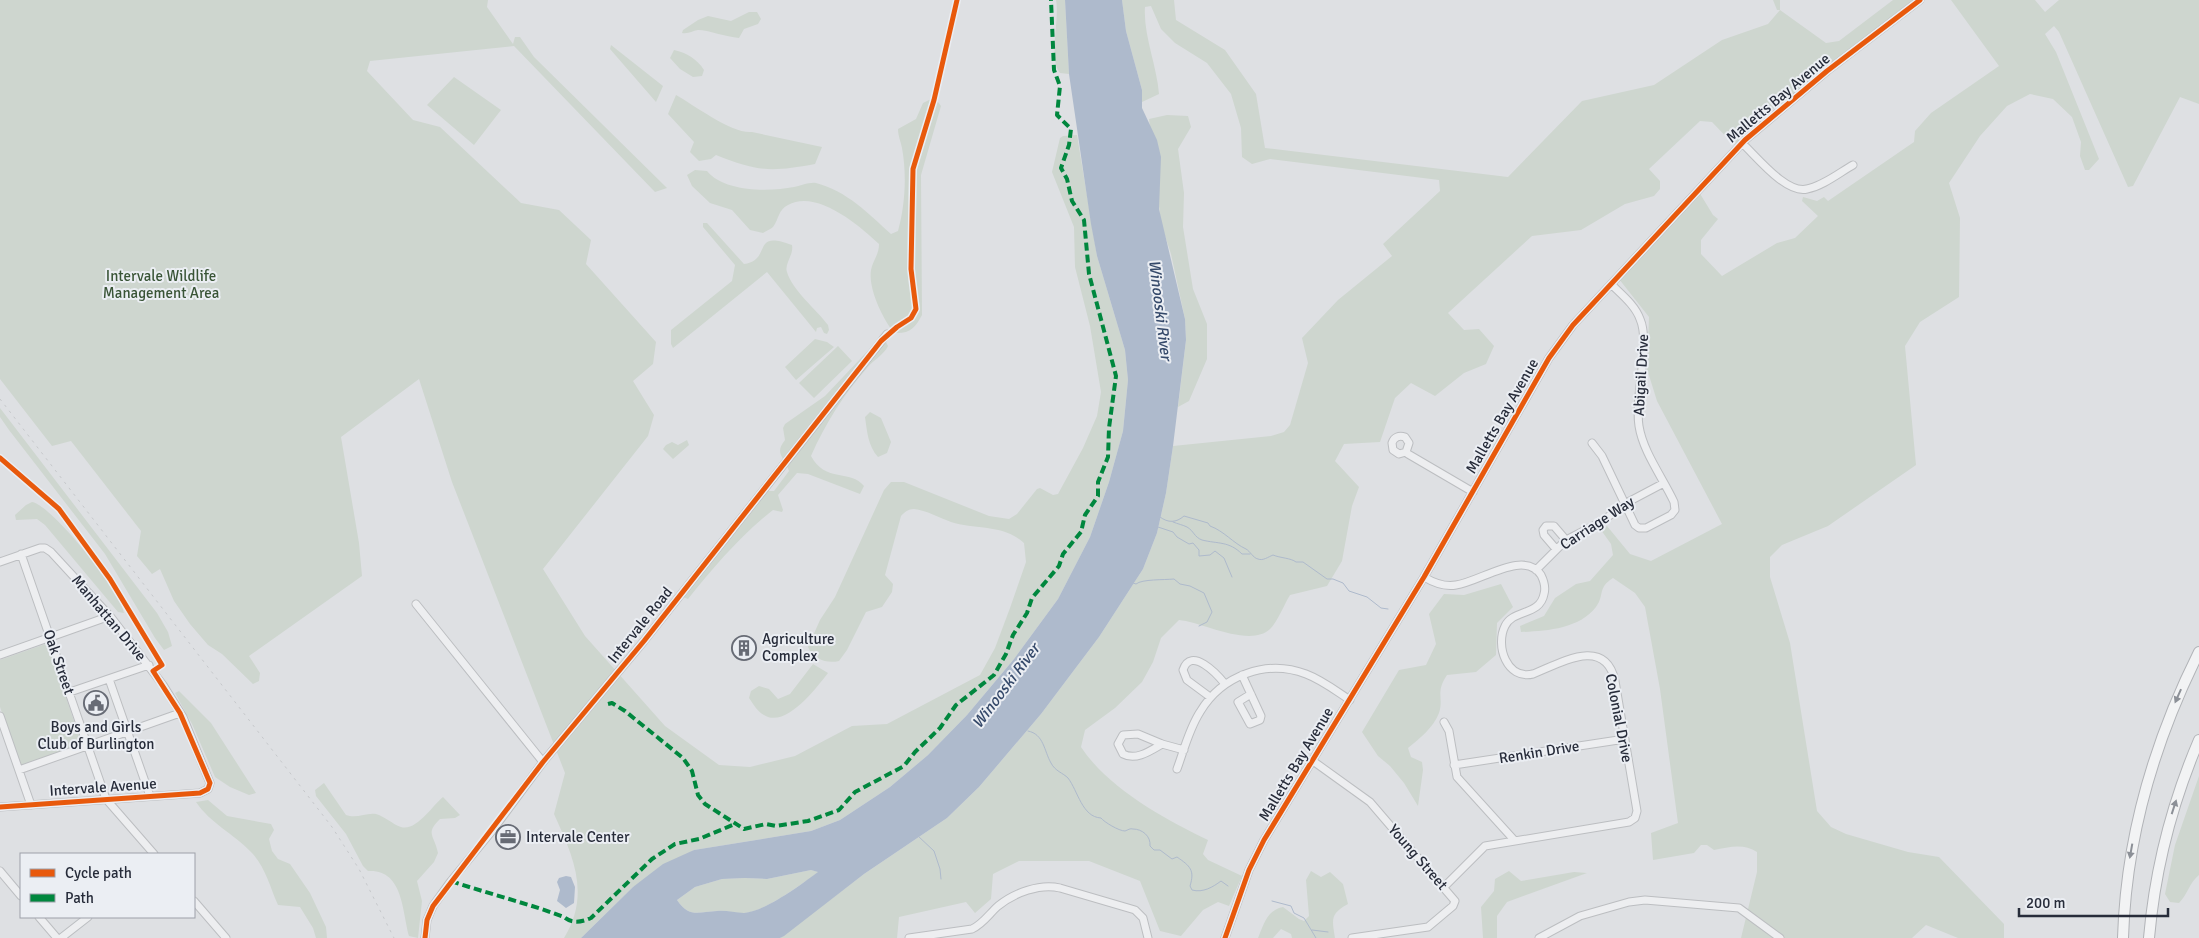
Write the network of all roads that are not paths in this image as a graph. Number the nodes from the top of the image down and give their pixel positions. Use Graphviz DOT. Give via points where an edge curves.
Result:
graph roads {
  1 [pos="1920,0"];
  2 [pos="1742,143"];
  3 [pos="1853,166"];
  4 [pos="1611,284"];
  5 [pos="888,334"];
  6 [pos="1592,443"];
  7 [pos="1406,452"];
  8 [pos="1664,483"];
  9 [pos="1473,492"];
  10 [pos="1625,504"];
  11 [pos="1566,540"];
  12 [pos="1556,550"];
  13 [pos="21,554"];
  14 [pos="0,562"];
  15 [pos="1536,570"];
  16 [pos="1424,577"];
  17 [pos="416,604"];
  18 [pos="110,616"];
  19 [pos="51,638"];
  20 [pos="2199,652"];
  21 [pos="0,656"];
  22 [pos="149,666"];
  23 [pos="1242,675"];
  24 [pos="108,679"];
  25 [pos="1226,684"];
  26 [pos="70,692"];
  27 [pos="1251,694"];
  28 [pos="1210,698"];
  29 [pos="1350,700"];
  30 [pos="180,713"];
  31 [pos="0,717"];
  32 [pos="1444,722"];
  33 [pos="127,732"];
  34 [pos="1625,739"];
  35 [pos="2199,740"];
  36 [pos="1162,744"];
  37 [pos="88,746"];
  38 [pos="1184,750"];
  39 [pos="1313,761"];
  40 [pos="544,762"];
  41 [pos="1454,765"];
  42 [pos="1177,769"];
  43 [pos="19,770"];
  44 [pos="208,789"];
  45 [pos="150,796"];
  46 [pos="106,799"];
  47 [pos="31,805"];
  48 [pos="0,807"];
  49 [pos="1515,841"];
  50 [pos="153,853"];
  51 [pos="0,871"];
  52 [pos="1444,887"];
  53 [pos="20,895"];
  54 [pos="195,902"];
  55 [pos="40,918"];
  56 [pos="87,918"];
  57 [pos="56,938"];
  58 [pos="61,938"];
  59 [pos="226,938"];
  60 [pos="425,938"];
  61 [pos="909,938"];
  62 [pos="1148,938"];
  63 [pos="1225,938"];
  64 [pos="1352,938"];
  65 [pos="1539,938"];
  66 [pos="1780,938"];
  67 [pos="2123,938"];
  68 [pos="2149,938"];
  1 -- 2 [label="street, Malletts Bay Avenue"];
  2 -- 3 [label="street" via="1784,183 1800,190 1815,187"];
  2 -- 4 [label="street, Malletts Bay Avenue"];
  4 -- 8 [label="street, Abigail Drive" via="1635,310 1642,323 1644,338 1638,420 1642,438"];
  4 -- 9 [label="street, Malletts Bay Avenue" via="1556,347"];
  5 -- 40 [label="street, Intervale Road"];
  6 -- 10 [label="street, Abigail Drive" via="1602,456"];
  7 -- 9 [label="street"];
  8 -- 10 [label="street, Carriage Way"];
  8 -- 10 [label="street, Abigail Drive" via="1675,505 1671,515 1646,528 1639,528"];
  9 -- 16 [label="street, Malletts Bay Avenue"];
  10 -- 11 [label="street, Carriage Way" via="1601,522"];
  11 -- 12 [label="street, Carriage Way"];
  11 -- 12 [label="street" via="1554,526 1545,527 1544,535"];
  12 -- 15 [label="street, Carriage Way"];
  13 -- 14 [label="street, Manhattan Drive"];
  13 -- 18 [label="street, Manhattan Drive" via="43,547 49,550"];
  13 -- 19 [label="street, Oak Street"];
  15 -- 16 [label="street" via="1518,564 1451,585"];
  15 -- 34 [label="street, Colonial Drive" via="1543,580 1544,596 1534,609 1505,625 1502,639 1506,663 1514,672 1525,675 1578,656 1602,660 1614,678"];
  16 -- 29 [label="street, Malletts Bay Avenue"];
  17 -- 40 [label="street"];
  18 -- 19 [label="street"];
  18 -- 22 [label="street, Manhattan Drive"];
  19 -- 21 [label="street"];
  19 -- 26 [label="street, Oak Street"];
  20 -- 67 [label="highway, one-way" via="2173,708 2146,782 2130,858"];
  22 -- 24 [label="street"];
  22 -- 30 [label="street, Manhattan Drive"];
  23 -- 25 [label="street"];
  23 -- 27 [label="street"];
  23 -- 29 [label="street" via="1269,669 1296,671"];
  24 -- 26 [label="street"];
  24 -- 33 [label="street"];
  25 -- 28 [label="street"];
  25 -- 28 [label="street" via="1200,662 1188,663 1183,670 1184,677"];
  26 -- 37 [label="street, Oak Street"];
  28 -- 38 [label="street" via="1197,717"];
  29 -- 39 [label="street, Malletts Bay Avenue"];
  30 -- 33 [label="street"];
  30 -- 44 [label="street, Manhattan Drive" via="209,779"];
  31 -- 43 [label="street"];
  32 -- 41 [label="street" via="1449,731"];
  33 -- 37 [label="street"];
  33 -- 45 [label="street"];
  34 -- 41 [label="street, Renkin Drive"];
  34 -- 49 [label="street, Colonial Drive" via="1637,811 1634,820"];
  68 -- 35 [label="highway, one-way" via="2162,849"];
  36 -- 36 [label="street" via="1133,756 1121,752 1118,744 1122,736 1133,733"];
  36 -- 38 [label="street"];
  37 -- 43 [label="street"];
  37 -- 46 [label="street, Oak Street"];
  38 -- 42 [label="street"];
  39 -- 52 [label="street, Young Street" via="1370,802"];
  39 -- 63 [label="street, Malletts Bay Avenue" via="1256,856"];
  40 -- 60 [label="street, Intervale Road" via="434,906 427,920"];
  41 -- 49 [label="street" via="1457,777"];
  43 -- 47 [label="street"];
  44 -- 45 [label="street, Intervale Avenue"];
  45 -- 46 [label="street, Intervale Avenue"];
  46 -- 47 [label="street, Intervale Avenue"];
  46 -- 50 [label="street"];
  47 -- 48 [label="street, Intervale Avenue"];
  49 -- 52 [label="street, Colonial Drive" via="1482,848"];
  51 -- 53 [label="street"];
  52 -- 64 [label="street, Young Street" via="1455,902 1432,926"];
  54 -- 59 [label="street"];
  55 -- 57 [label="street"];
  56 -- 58 [label="street"];
  61 -- 62 [label="street" via="972,929 1006,901 1048,886 1134,910 1143,918"];
  65 -- 66 [label="street" via="1580,916 1629,902 1650,900 1739,908"];
}
